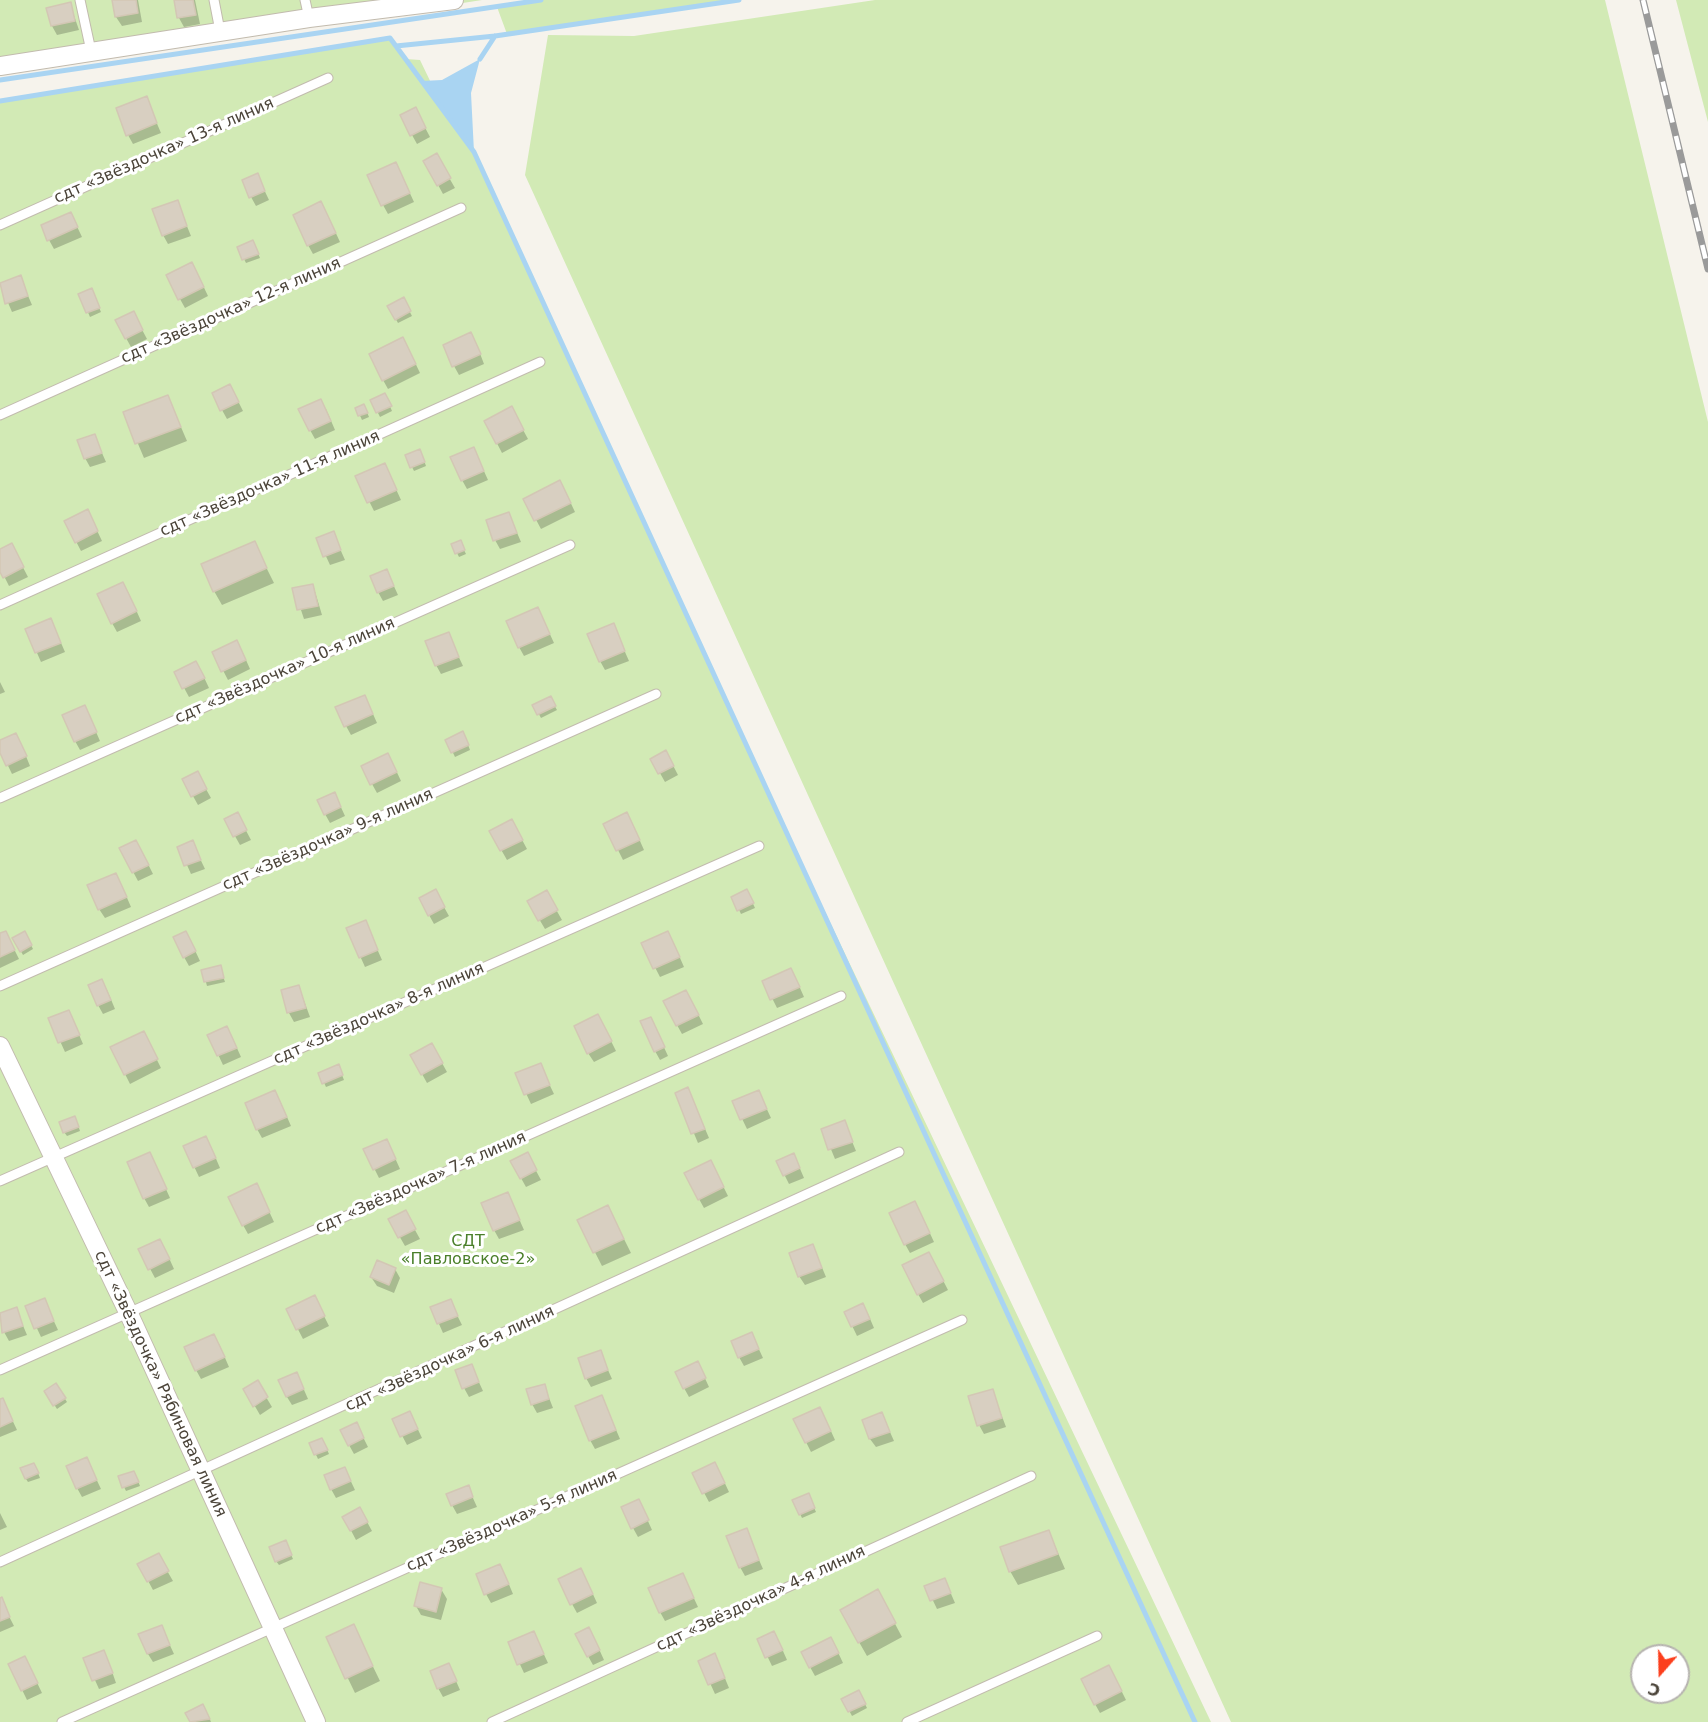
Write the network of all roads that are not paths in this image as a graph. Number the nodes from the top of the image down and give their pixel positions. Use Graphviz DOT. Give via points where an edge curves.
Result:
graph roads {
  1 [pos="80,0"];
  2 [pos="214,0"];
  3 [pos="305,0"];
  4 [pos="454,0"];
  5 [pos="309,18"];
  6 [pos="220,31"];
  7 [pos="91,51"];
  8 [pos="0,66"];
  9 [pos="328,78"];
  10 [pos="461,208"];
  11 [pos="0,225"];
  12 [pos="540,362"];
  13 [pos="0,415"];
  14 [pos="570,545"];
  15 [pos="0,605"];
  16 [pos="656,694"];
  17 [pos="0,798"];
  18 [pos="759,846"];
  19 [pos="0,986"];
  20 [pos="841,996"];
  21 [pos="0,1047"];
  22 [pos="899,1152"];
  23 [pos="54,1158"];
  24 [pos="0,1181"];
  25 [pos="129,1314"];
  26 [pos="962,1320"];
  27 [pos="0,1370"];
  28 [pos="201,1473"];
  29 [pos="1031,1476"];
  30 [pos="0,1562"];
  31 [pos="272,1628"];
  32 [pos="1097,1636"];
  33 [pos="62,1722"];
  34 [pos="316,1722"];
  35 [pos="492,1722"];
  36 [pos="907,1722"];
  1 -- 7 [label="lane"];
  2 -- 6 [label="lane"];
  3 -- 5 [label="lane"];
  4 -- 5 [label="street"];
  5 -- 6 [label="street"];
  6 -- 7 [label="street"];
  7 -- 8 [label="street"];
  9 -- 11 [label="lane, сдт «Звёздочка» 13-я линия"];
  10 -- 13 [label="lane, сдт «Звёздочка» 12-я линия"];
  12 -- 15 [label="lane, сдт «Звёздочка» 11-я линия"];
  14 -- 17 [label="lane, сдт «Звёздочка» 10-я линия"];
  16 -- 19 [label="lane, сдт «Звёздочка» 9-я линия"];
  18 -- 23 [label="lane, сдт «Звёздочка» 8-я линия"];
  20 -- 25 [label="lane, сдт «Звёздочка» 7-я линия"];
  21 -- 23 [label="street, сдт «Звёздочка» Рябиновая линия"];
  22 -- 28 [label="lane, сдт «Звёздочка» 6-я линия"];
  23 -- 24 [label="lane, сдт «Звёздочка» 8-я линия"];
  23 -- 25 [label="street, сдт «Звёздочка» Рябиновая линия"];
  25 -- 27 [label="lane, сдт «Звёздочка» 7-я линия"];
  25 -- 28 [label="street, сдт «Звёздочка» Рябиновая линия"];
  26 -- 31 [label="lane, сдт «Звёздочка» 5-я линия"];
  28 -- 30 [label="lane, сдт «Звёздочка» 6-я линия"];
  28 -- 31 [label="street, сдт «Звёздочка» Рябиновая линия"];
  29 -- 35 [label="lane, сдт «Звёздочка» 4-я линия"];
  31 -- 33 [label="lane, сдт «Звёздочка» 5-я линия"];
  31 -- 34 [label="street, сдт «Звёздочка» Рябиновая линия"];
  32 -- 36 [label="lane"];
}
